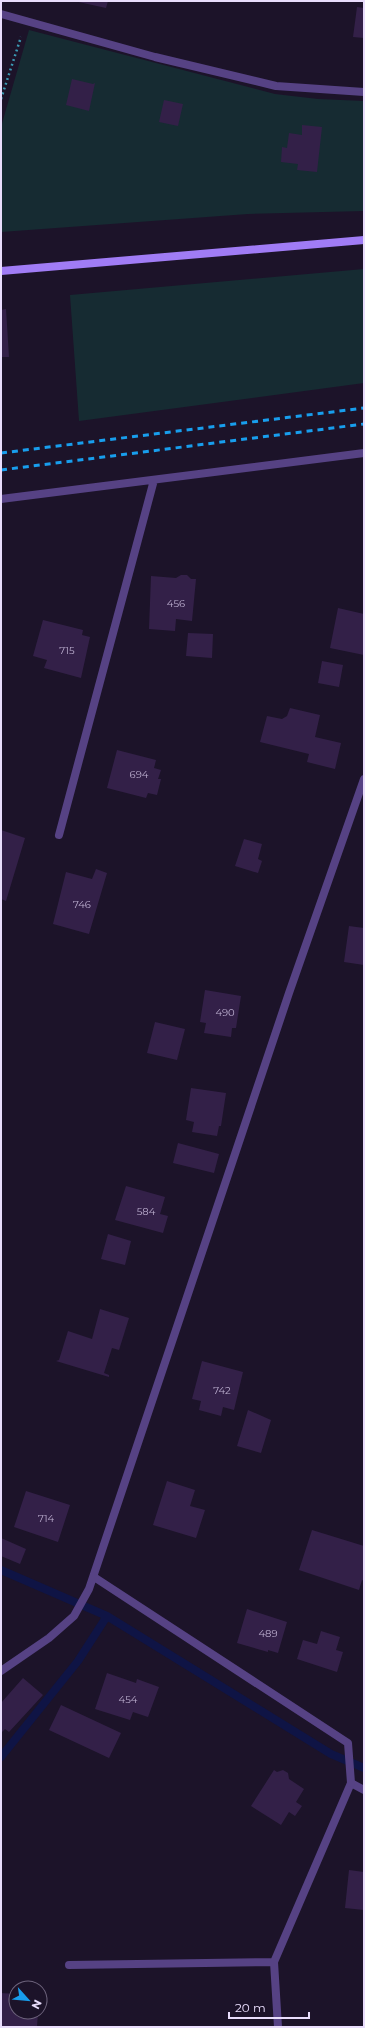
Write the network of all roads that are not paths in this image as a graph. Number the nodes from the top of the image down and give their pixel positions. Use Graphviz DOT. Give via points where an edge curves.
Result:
graph roads {
  1 [pos="1,14"];
  2 [pos="364,92"];
  3 [pos="364,240"];
  4 [pos="1,271"];
  5 [pos="364,452"];
  6 [pos="154,480"];
  7 [pos="1,499"];
  8 [pos="364,779"];
  9 [pos="59,835"];
  10 [pos="94,1577"];
  11 [pos="1,1671"];
  12 [pos="352,1783"];
  13 [pos="364,1790"];
  14 [pos="274,1962"];
  15 [pos="69,1966"];
  16 [pos="278,2027"];
  1 -- 2 [label="street" via="156,57 276,86"];
  3 -- 4 [label="main road"];
  5 -- 6 [label="street"];
  6 -- 7 [label="street"];
  6 -- 9 [label="street"];
  8 -- 10 [label="street" via="289,993"];
  10 -- 11 [label="street" via="74,1616 49,1638"];
  10 -- 12 [label="street" via="348,1743"];
  12 -- 13 [label="street"];
  12 -- 14 [label="street"];
  14 -- 15 [label="street"];
  14 -- 16 [label="street"];
}
